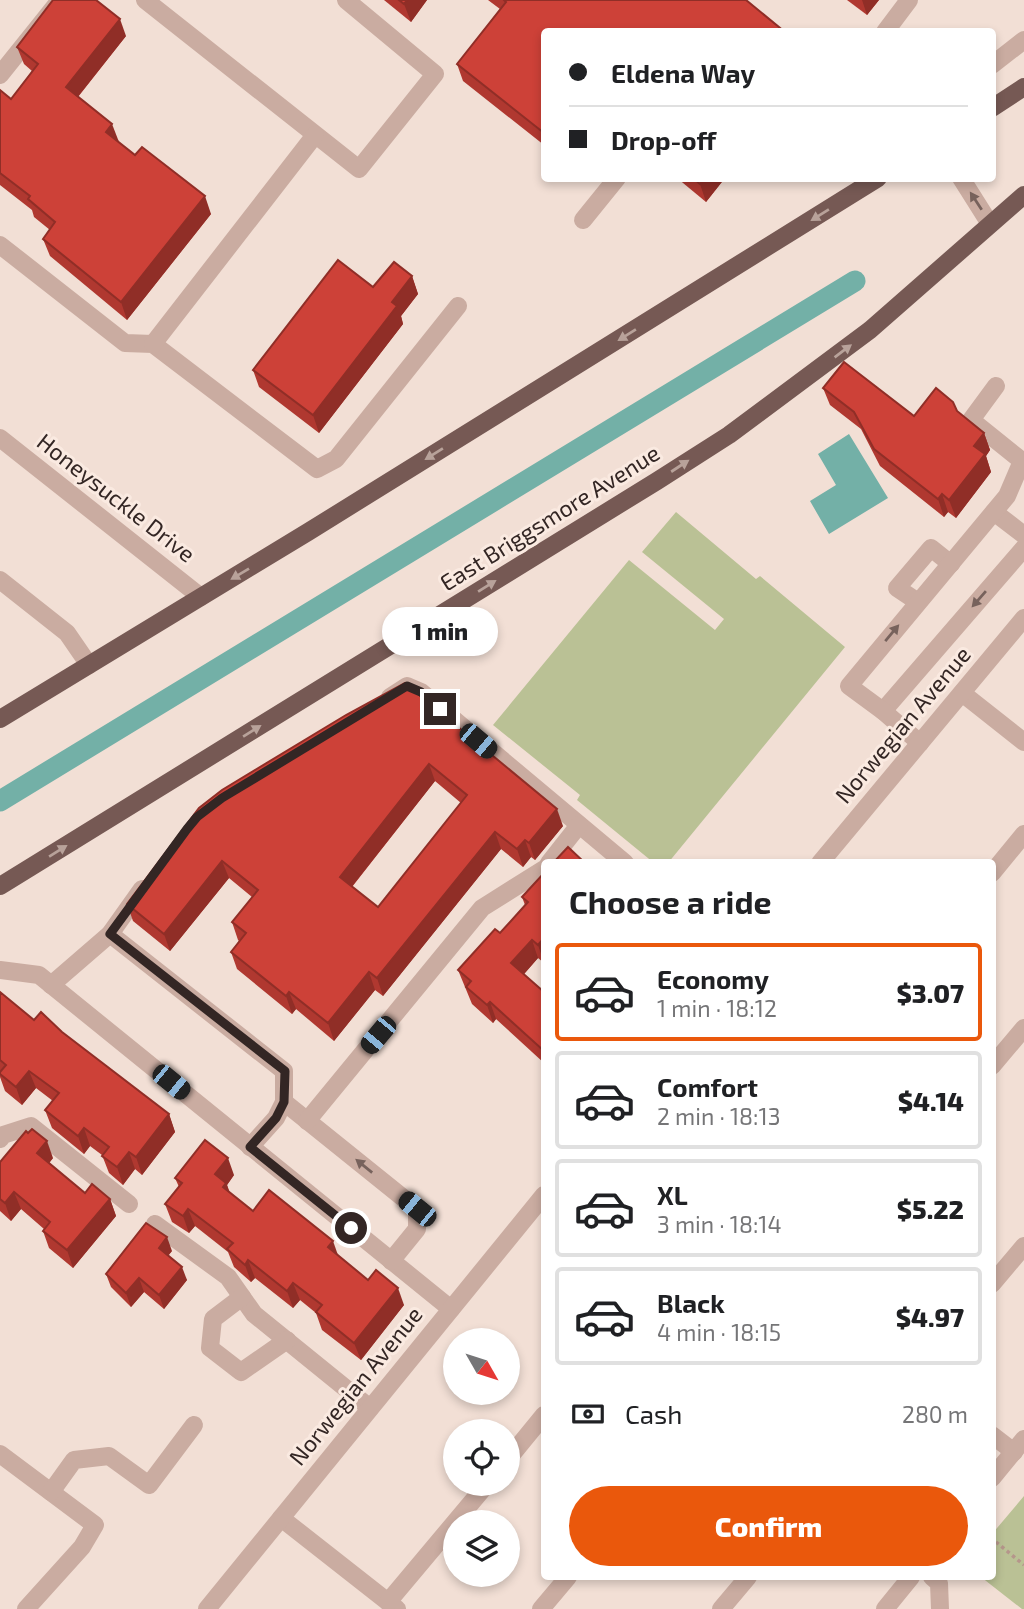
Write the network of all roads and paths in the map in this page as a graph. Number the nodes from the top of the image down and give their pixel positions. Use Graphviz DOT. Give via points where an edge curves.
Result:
graph roads {
  1 [pos="60,0"];
  2 [pos="145,0"];
  3 [pos="346,0"];
  4 [pos="909,0"];
  5 [pos="891,28"];
  6 [pos="1024,40"];
  7 [pos="999,60"];
  8 [pos="0,75"];
  9 [pos="1024,87"];
  10 [pos="996,105"];
  11 [pos="315,135"];
  12 [pos="614,182"];
  13 [pos="872,182"];
  14 [pos="964,182"];
  15 [pos="1024,195"];
  16 [pos="583,220"];
  17 [pos="990,224"];
  18 [pos="0,245"];
  19 [pos="458,306"];
  20 [pos="153,344"];
  21 [pos="996,386"];
  22 [pos="0,438"];
  23 [pos="994,512"];
  24 [pos="1024,534"];
  25 [pos="1024,548"];
  26 [pos="951,564"];
  27 [pos="0,580"];
  28 [pos="201,597"];
  29 [pos="918,602"];
  30 [pos="1024,618"];
  31 [pos="89,666"];
  32 [pos="962,693"];
  33 [pos="372,707"];
  34 [pos="883,711"];
  35 [pos="0,719"];
  36 [pos="1024,742"];
  37 [pos="920,743"];
  38 [pos="579,825"];
  39 [pos="1024,834"];
  40 [pos="552,859"];
  41 [pos="620,859"];
  42 [pos="823,859"];
  43 [pos="996,868"];
  44 [pos="155,871"];
  45 [pos="541,871"];
  46 [pos="0,887"];
  47 [pos="110,934"];
  48 [pos="0,970"];
  49 [pos="51,985"];
  50 [pos="1024,1028"];
  51 [pos="996,1061"];
  52 [pos="284,1102"];
  53 [pos="307,1121"];
  54 [pos="1,1136"];
  55 [pos="250,1147"];
  56 [pos="541,1199"];
  57 [pos="129,1204"];
  58 [pos="155,1224"];
  59 [pos="1024,1246"];
  60 [pos="391,1261"];
  61 [pos="996,1279"];
  62 [pos="242,1297"];
  63 [pos="451,1310"];
  64 [pos="287,1340"];
  65 [pos="370,1408"];
  66 [pos="541,1419"];
  67 [pos="194,1425"];
  68 [pos="996,1437"];
  69 [pos="520,1444"];
  70 [pos="1019,1446"];
  71 [pos="0,1454"];
  72 [pos="996,1473"];
  73 [pos="51,1492"];
  74 [pos="478,1496"];
  75 [pos="281,1518"];
  76 [pos="996,1542"];
  77 [pos="1024,1565"];
  78 [pos="565,1580"];
  79 [pos="745,1580"];
  80 [pos="909,1580"];
  81 [pos="936,1580"];
  82 [pos="393,1606"];
  83 [pos="26,1609"];
  84 [pos="207,1609"];
  85 [pos="541,1609"];
  86 [pos="720,1609"];
  87 [pos="885,1609"];
  88 [pos="940,1609"];
  1 -- 8 [label="street"];
  2 -- 11 [label="street"];
  3 -- 11 [label="street" via="435,74 359,169"];
  4 -- 5 [label="street"];
  6 -- 7 [label="street"];
  9 -- 10 [label="main road"];
  11 -- 20 [label="street"];
  12 -- 16 [label="street"];
  13 -- 28 [label="main road, one-way"];
  17 -- 14 [label="street, one-way"];
  15 -- 17 [label="main road, East Briggsmore Avenue"];
  46 -- 17 [label="main road, East Briggsmore Avenue, one-way" via="729,435 870,330"];
  18 -- 20 [label="street" via="125,343"];
  19 -- 20 [label="street" via="336,459 317,469"];
  21 -- 23 [label="street" via="971,420 1022,461 1007,496"];
  22 -- 28 [label="street, Honeysuckle Drive"];
  23 -- 24 [label="street"];
  23 -- 26 [label="street"];
  25 -- 34 [label="street, one-way"];
  26 -- 29 [label="street"];
  26 -- 29 [label="street" via="931,548 897,588"];
  27 -- 31 [label="street" via="67,633"];
  28 -- 31 [label="main road"];
  34 -- 29 [label="street, one-way" via="849,686"];
  30 -- 32 [label="street, Norwegian Avenue"];
  31 -- 35 [label="main road"];
  32 -- 36 [label="street"];
  32 -- 37 [label="street, Norwegian Avenue"];
  33 -- 38 [label="street" via="407,686 421,692"];
  34 -- 37 [label="street"];
  37 -- 42 [label="street, Norwegian Avenue"];
  38 -- 40 [label="street"];
  38 -- 41 [label="street"];
  39 -- 43 [label="street"];
  44 -- 47 [label="street"];
  45 -- 53 [label="street" via="482,908"];
  47 -- 49 [label="street"];
  47 -- 52 [label="street" via="285,1071"];
  48 -- 49 [label="street" via="39,975"];
  49 -- 55 [label="street"];
  50 -- 51 [label="street"];
  52 -- 53 [label="street"];
  52 -- 55 [label="street"];
  60 -- 53 [label="street, one-way" via="417,1229 417,1209"];
  54 -- 57 [label="street" via="31,1126"];
  55 -- 60 [label="street"];
  56 -- 63 [label="street, Norwegian Avenue"];
  58 -- 62 [label="street" via="228,1277"];
  59 -- 61 [label="street"];
  60 -- 63 [label="street"];
  62 -- 64 [label="street" via="254,1314"];
  62 -- 64 [label="street" via="213,1319 209,1348 242,1372"];
  63 -- 65 [label="street, Norwegian Avenue"];
  64 -- 65 [label="street"];
  65 -- 75 [label="street, Norwegian Avenue"];
  66 -- 69 [label="street"];
  67 -- 73 [label="street" via="149,1485 109,1456 75,1460"];
  68 -- 70 [label="street"];
  70 -- 72 [label="street"];
  71 -- 73 [label="street"];
  73 -- 83 [label="street" via="95,1525 82,1547"];
  74 -- 82 [label="street"];
  75 -- 82 [label="street"];
  75 -- 84 [label="street, Norwegian Avenue"];
  76 -- 77 [label="path"];
  78 -- 85 [label="street"];
  79 -- 86 [label="street"];
  80 -- 87 [label="street"];
  81 -- 88 [label="street"];
}
